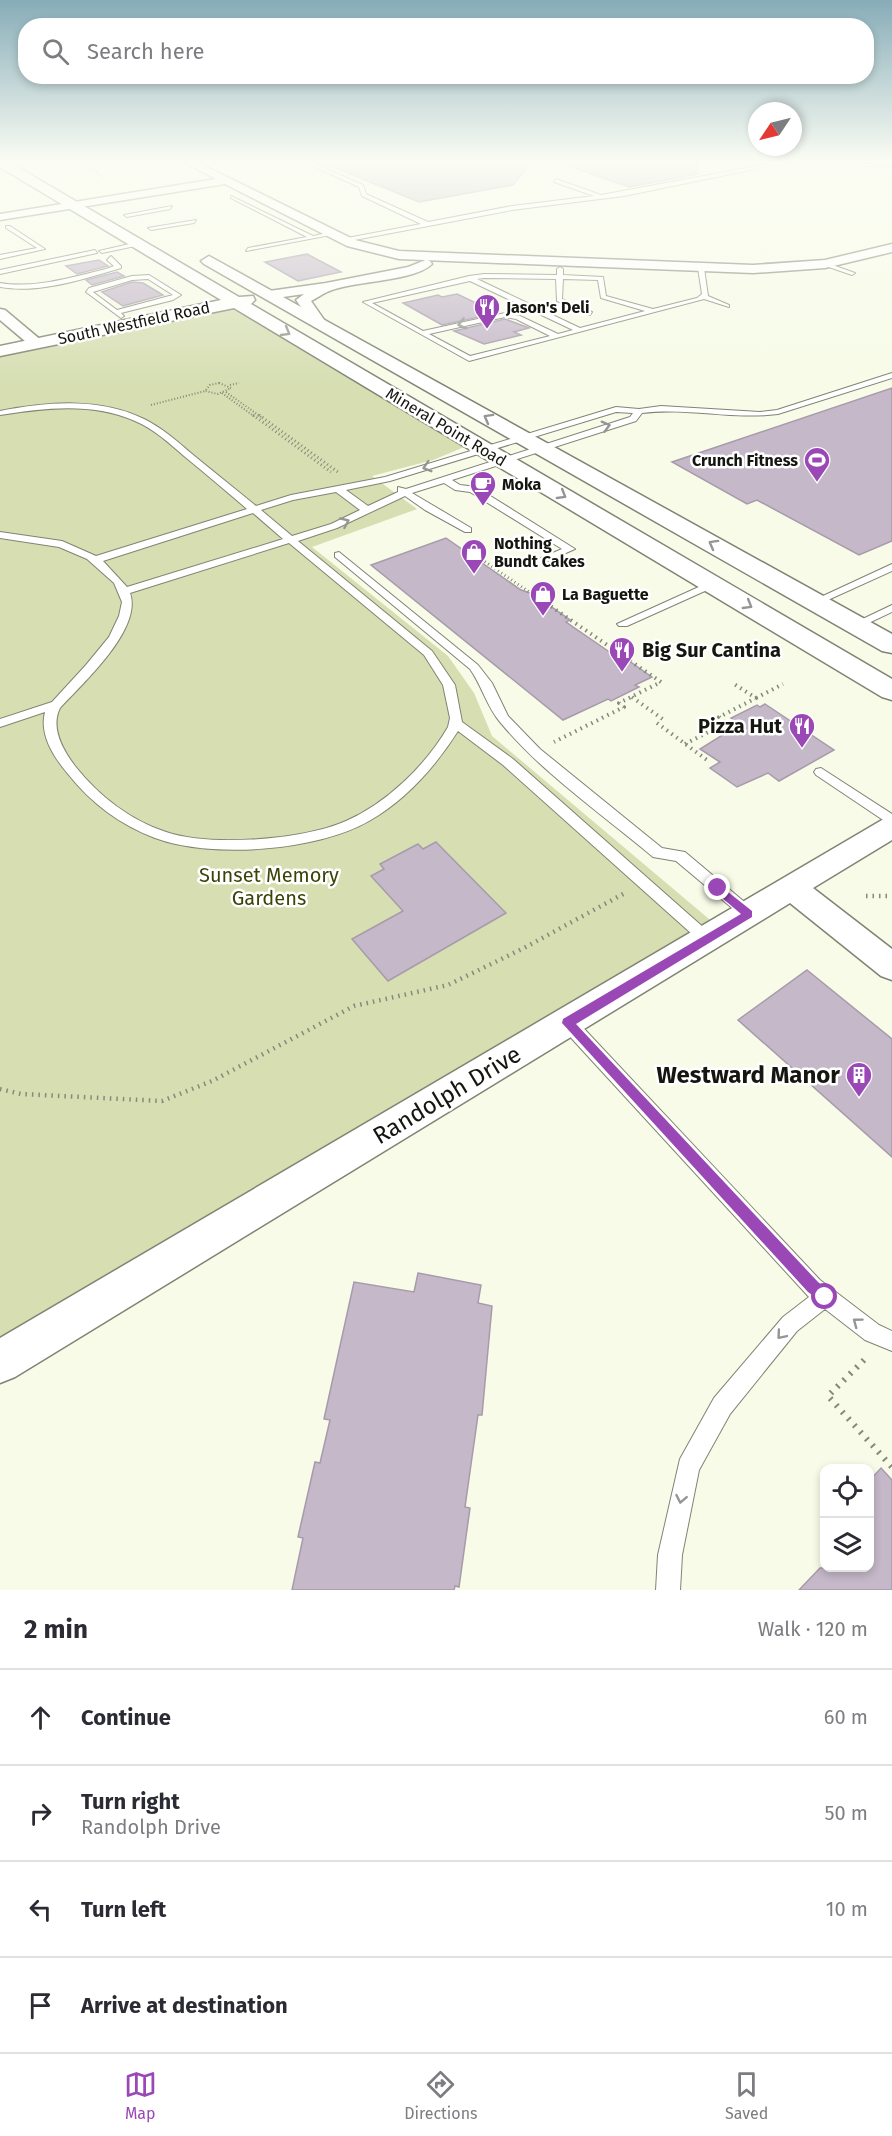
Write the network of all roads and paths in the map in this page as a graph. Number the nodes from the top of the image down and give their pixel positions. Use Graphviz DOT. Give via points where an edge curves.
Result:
graph roads {
  1 [pos="21,236"];
  2 [pos="125,236"];
  3 [pos="165,236"];
  4 [pos="309,236"];
  5 [pos="322,236"];
  6 [pos="337,236"];
  7 [pos="364,236"];
  8 [pos="313,238"];
  9 [pos="170,239"];
  10 [pos="344,240"];
  11 [pos="138,244"];
  12 [pos="892,248"];
  13 [pos="248,250"];
  14 [pos="378,252"];
  15 [pos="199,256"];
  16 [pos="0,257"];
  17 [pos="416,257"];
  18 [pos="111,258"];
  19 [pos="450,259"];
  20 [pos="697,264"];
  21 [pos="825,264"];
  22 [pos="377,269"];
  23 [pos="560,270"];
  24 [pos="0,272"];
  25 [pos="399,272"];
  26 [pos="852,273"];
  27 [pos="469,278"];
  28 [pos="0,285"];
  29 [pos="326,288"];
  30 [pos="269,295"];
  31 [pos="705,297"];
  32 [pos="235,302"];
  33 [pos="624,303"];
  34 [pos="613,306"];
  35 [pos="727,306"];
  36 [pos="602,309"];
  37 [pos="652,311"];
  38 [pos="0,312"];
  39 [pos="115,312"];
  40 [pos="590,313"];
  41 [pos="580,316"];
  42 [pos="570,318"];
  43 [pos="559,321"];
  44 [pos="132,324"];
  45 [pos="320,324"];
  46 [pos="579,330"];
  47 [pos="422,333"];
  48 [pos="557,336"];
  49 [pos="37,344"];
  50 [pos="0,351"];
  51 [pos="892,375"];
  52 [pos="208,381"];
  53 [pos="239,383"];
  54 [pos="212,384"];
  55 [pos="230,386"];
  56 [pos="206,392"];
  57 [pos="224,393"];
  58 [pos="149,407"];
  59 [pos="639,411"];
  60 [pos="0,413"];
  61 [pos="532,442"];
  62 [pos="494,455"];
  63 [pos="445,479"];
  64 [pos="387,480"];
  65 [pos="340,481"];
  66 [pos="405,492"];
  67 [pos="254,509"];
  68 [pos="368,511"];
  69 [pos="466,529"];
  70 [pos="0,535"];
  71 [pos="289,540"];
  72 [pos="339,555"];
  73 [pos="97,559"];
  74 [pos="532,564"];
  75 [pos="892,567"];
  76 [pos="712,584"];
  77 [pos="123,592"];
  78 [pos="816,602"];
  79 [pos="892,608"];
  80 [pos="623,624"];
  81 [pos="856,625"];
  82 [pos="892,645"];
  83 [pos="734,684"];
  84 [pos="783,684"];
  85 [pos="892,691"];
  86 [pos="631,697"];
  87 [pos="756,698"];
  88 [pos="57,704"];
  89 [pos="664,720"];
  90 [pos="0,723"];
  91 [pos="456,723"];
  92 [pos="657,723"];
  93 [pos="686,744"];
  94 [pos="548,745"];
  95 [pos="707,760"];
  96 [pos="821,772"];
  97 [pos="892,821"];
  98 [pos="892,827"];
  99 [pos="644,883"];
  100 [pos="792,888"];
  101 [pos="866,896"];
  102 [pos="892,897"];
  103 [pos="748,914"];
  104 [pos="707,939"];
  105 [pos="892,967"];
  106 [pos="568,1023"];
  107 [pos="0,1089"];
  108 [pos="825,1297"];
  109 [pos="892,1341"];
  110 [pos="864,1360"];
  111 [pos="0,1362"];
  112 [pos="892,1467"];
  113 [pos="668,1590"];
  1 -- 16 [label="lane" via="42,249"];
  2 -- 11 [label="main road, Mineral Point Road"];
  3 -- 9 [label="main road"];
  4 -- 8 [label="lane"];
  5 -- 8 [label="lane"];
  6 -- 10 [label="street"];
  7 -- 10 [label="lane"];
  8 -- 13 [label="lane"];
  10 -- 14 [label="street"];
  11 -- 24 [label="lane"];
  11 -- 32 [label="main road, Mineral Point Road"];
  12 -- 21 [label="street"];
  14 -- 17 [label="street"];
  14 -- 22 [label="street" via="387,260"];
  15 -- 30 [label="main road, Mineral Point Road"];
  17 -- 19 [label="street"];
  17 -- 22 [label="street"];
  17 -- 25 [label="street" via="416,263"];
  18 -- 28 [label="lane" via="119,267 26,287"];
  19 -- 23 [label="street"];
  19 -- 25 [label="street"];
  20 -- 21 [label="street" via="770,269"];
  20 -- 23 [label="street"];
  20 -- 31 [label="lane"];
  21 -- 26 [label="lane"];
  22 -- 30 [label="street" via="287,287"];
  23 -- 27 [label="lane"];
  23 -- 33 [label="lane" via="601,278 603,297"];
  23 -- 40 [label="lane" via="560,300"];
  25 -- 29 [label="street"];
  27 -- 43 [label="lane"];
  27 -- 47 [label="lane" via="366,302"];
  29 -- 30 [label="street"];
  29 -- 45 [label="street" via="304,298"];
  30 -- 32 [label="main road, South Westfield Road"];
  30 -- 45 [label="main road, Mineral Point Road"];
  31 -- 35 [label="lane"];
  31 -- 37 [label="lane"];
  32 -- 44 [label="main road, South Westfield Road"];
  32 -- 62 [label="main road, Mineral Point Road, one-way"];
  33 -- 34 [label="lane"];
  33 -- 37 [label="lane"];
  36 -- 40 [label="lane"];
  37 -- 46 [label="lane"];
  38 -- 49 [label="street"];
  39 -- 39 [label="lane" via="177,297 177,293 154,278 91,292"];
  39 -- 44 [label="lane"];
  40 -- 41 [label="lane"];
  42 -- 43 [label="lane"];
  43 -- 46 [label="lane"];
  44 -- 49 [label="main road, South Westfield Road"];
  61 -- 45 [label="main road, Mineral Point Road, one-way"];
  46 -- 48 [label="lane"];
  48 -- 47 [label="lane, one-way" via="518,317 505,315"];
  47 -- 48 [label="lane" via="469,359"];
  49 -- 50 [label="main road, South Westfield Road"];
  51 -- 59 [label="lane" via="778,412 661,408"];
  52 -- 54 [label="path"];
  53 -- 55 [label="path"];
  54 -- 55 [label="path"];
  54 -- 56 [label="path"];
  55 -- 57 [label="path"];
  56 -- 57 [label="path"];
  56 -- 58 [label="path"];
  57 -- 65 [label="path"];
  59 -- 61 [label="lane" via="616,409"];
  61 -- 59 [label="lane, one-way" via="633,419"];
  60 -- 67 [label="lane" via="44,406 88,406 142,419"];
  61 -- 62 [label="lane"];
  61 -- 62 [label="lane"];
  78 -- 61 [label="main road, Mineral Point Road, one-way"];
  62 -- 63 [label="lane"];
  62 -- 64 [label="lane, one-way"];
  62 -- 76 [label="main road, Mineral Point Road, one-way"];
  63 -- 66 [label="lane"];
  63 -- 74 [label="lane" via="458,488 473,490 570,549"];
  64 -- 65 [label="lane"];
  64 -- 66 [label="lane"];
  65 -- 67 [label="lane"];
  65 -- 68 [label="lane"];
  66 -- 68 [label="lane"];
  66 -- 69 [label="lane"];
  67 -- 71 [label="lane"];
  67 -- 73 [label="lane"];
  71 -- 68 [label="lane, one-way"];
  69 -- 86 [label="path" via="449,536 662,682"];
  70 -- 73 [label="lane" via="49,540"];
  71 -- 77 [label="lane"];
  71 -- 91 [label="lane" via="428,653 444,672 453,693"];
  72 -- 103 [label="lane" via="474,667 503,718 560,773 658,853 681,856"];
  73 -- 77 [label="lane"];
  75 -- 78 [label="lane"];
  76 -- 80 [label="lane"];
  76 -- 85 [label="main road, Mineral Point Road, one-way"];
  77 -- 88 [label="lane" via="127,606 118,631 92,667"];
  78 -- 81 [label="main road, Mineral Point Road"];
  79 -- 81 [label="lane"];
  81 -- 82 [label="main road, Mineral Point Road"];
  83 -- 87 [label="path"];
  84 -- 87 [label="path"];
  86 -- 89 [label="path"];
  86 -- 94 [label="path" via="619,703 624,707"];
  87 -- 93 [label="path" via="719,717 726,723"];
  88 -- 90 [label="lane"];
  88 -- 91 [label="lane" via="50,717 63,762 105,804 132,822 174,839 250,845 323,834 350,825 380,808 422,772"];
  91 -- 99 [label="lane" via="508,762"];
  92 -- 93 [label="path"];
  93 -- 95 [label="path"];
  96 -- 97 [label="lane"];
  98 -- 100 [label="street, Randolph Drive"];
  99 -- 104 [label="lane"];
  99 -- 107 [label="path" via="448,985 354,1006 212,1081 162,1101"];
  100 -- 103 [label="street, Randolph Drive"];
  100 -- 105 [label="street"];
  101 -- 102 [label="path"];
  103 -- 104 [label="street, Randolph Drive"];
  104 -- 106 [label="street, Randolph Drive"];
  106 -- 108 [label="lane"];
  106 -- 111 [label="street, Randolph Drive"];
  109 -- 108 [label="lane, one-way" via="872,1333"];
  108 -- 113 [label="lane, one-way" via="790,1324 722,1406 688,1467 670,1556"];
  110 -- 112 [label="path" via="828,1396"];
}
